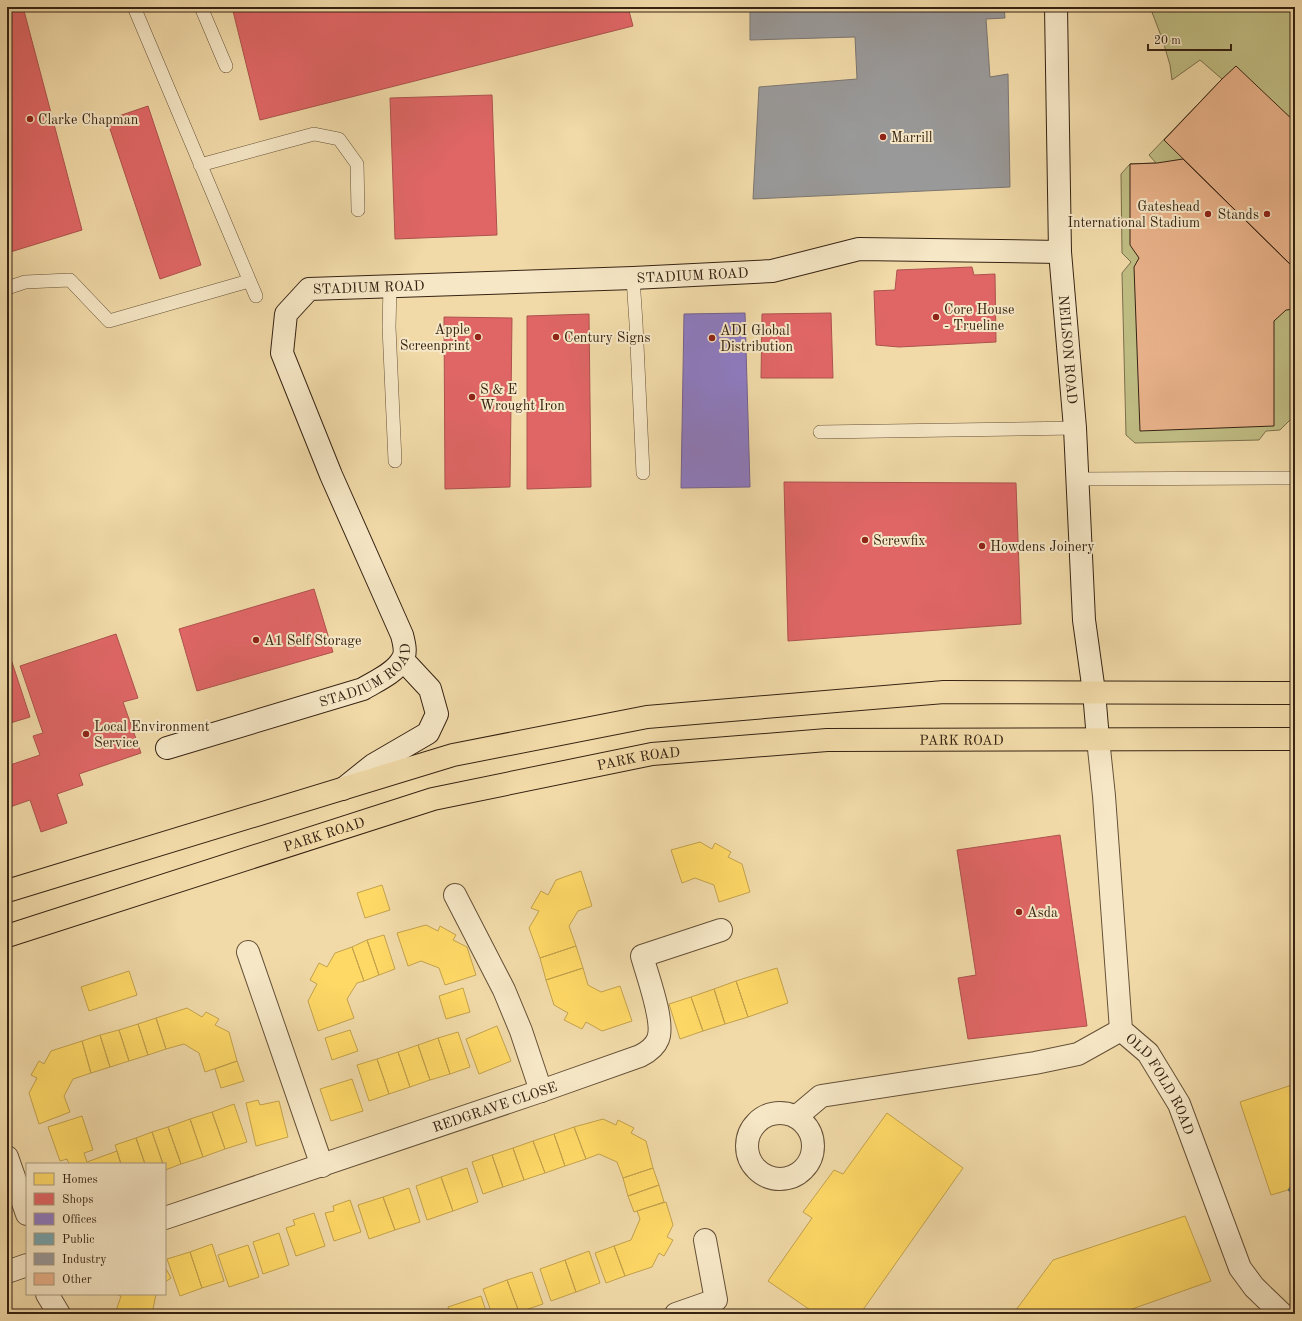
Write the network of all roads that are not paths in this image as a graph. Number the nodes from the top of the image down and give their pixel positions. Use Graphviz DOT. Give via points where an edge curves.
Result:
graph roads {
  1 [pos="134,7"];
  2 [pos="200,7"];
  3 [pos="1056,7"];
  4 [pos="226,66"];
  5 [pos="200,166"];
  6 [pos="358,210"];
  7 [pos="1060,252"];
  8 [pos="633,278"];
  9 [pos="249,281"];
  10 [pos="390,286"];
  11 [pos="7,288"];
  12 [pos="256,296"];
  13 [pos="1075,428"];
  14 [pos="820,432"];
  15 [pos="395,461"];
  16 [pos="642,473"];
  17 [pos="1295,478"];
  18 [pos="1077,479"];
  19 [pos="403,660"];
  20 [pos="1094,692"];
  21 [pos="1295,693"];
  22 [pos="1098,739"];
  23 [pos="1295,740"];
  24 [pos="167,748"];
  25 [pos="344,789"];
  26 [pos="7,891"];
  27 [pos="456,896"];
  28 [pos="721,930"];
  29 [pos="7,936"];
  30 [pos="248,952"];
  31 [pos="1121,1030"];
  32 [pos="541,1091"];
  33 [pos="796,1117"];
  34 [pos="7,1158"];
  35 [pos="322,1166"];
  36 [pos="26,1211"];
  37 [pos="166,1218"];
  38 [pos="705,1240"];
  39 [pos="26,1265"];
  40 [pos="7,1272"];
  41 [pos="48,1295"];
  42 [pos="59,1314"];
  43 [pos="676,1314"];
  44 [pos="1282,1314"];
  1 -- 5 [label="lane"];
  2 -- 4 [label="lane"];
  3 -- 7 [label="street, NEILSON ROAD"];
  5 -- 6 [label="lane" via="314,134 339,139 357,164"];
  5 -- 9 [label="lane"];
  7 -- 8 [label="street, STADIUM ROAD" via="859,249 772,271"];
  7 -- 13 [label="street, NEILSON ROAD"];
  8 -- 10 [label="street, STADIUM ROAD"];
  8 -- 16 [label="lane"];
  9 -- 11 [label="lane" via="109,321 70,280 25,282"];
  9 -- 12 [label="lane"];
  10 -- 15 [label="lane"];
  10 -- 19 [label="street, STADIUM ROAD" via="309,289 286,314 282,353 331,475 402,635 405,649"];
  13 -- 14 [label="lane"];
  13 -- 18 [label="street, NEILSON ROAD"];
  17 -- 18 [label="lane"];
  18 -- 20 [label="street, NEILSON ROAD" via="1084,620"];
  19 -- 24 [label="street, STADIUM ROAD" via="388,674 363,689"];
  19 -- 25 [label="street" via="430,689 437,714 428,733 373,765"];
  20 -- 21 [label="highway"];
  20 -- 22 [label="street, OLD FOLD ROAD"];
  20 -- 25 [label="highway" via="944,692 647,717 453,755"];
  22 -- 23 [label="highway, PARK ROAD"];
  22 -- 29 [label="highway, PARK ROAD" via="827,740 652,754 434,799"];
  22 -- 31 [label="street, OLD FOLD ROAD"];
  25 -- 26 [label="highway"];
  27 -- 32 [label="street" via="504,990"];
  28 -- 32 [label="street, REDGRAVE CLOSE" via="642,956 660,1028 654,1046 640,1056"];
  30 -- 35 [label="street"];
  31 -- 33 [label="street" via="1078,1054 1036,1063 947,1069 821,1096"];
  31 -- 44 [label="street, OLD FOLD ROAD" via="1148,1053 1179,1104 1240,1268 1254,1287"];
  32 -- 35 [label="street, REDGRAVE CLOSE"];
  34 -- 36 [label="street"];
  35 -- 37 [label="street, REDGRAVE CLOSE"];
  38 -- 43 [label="street" via="716,1300"];
  39 -- 40 [label="street"];
  41 -- 42 [label="street"];
}
